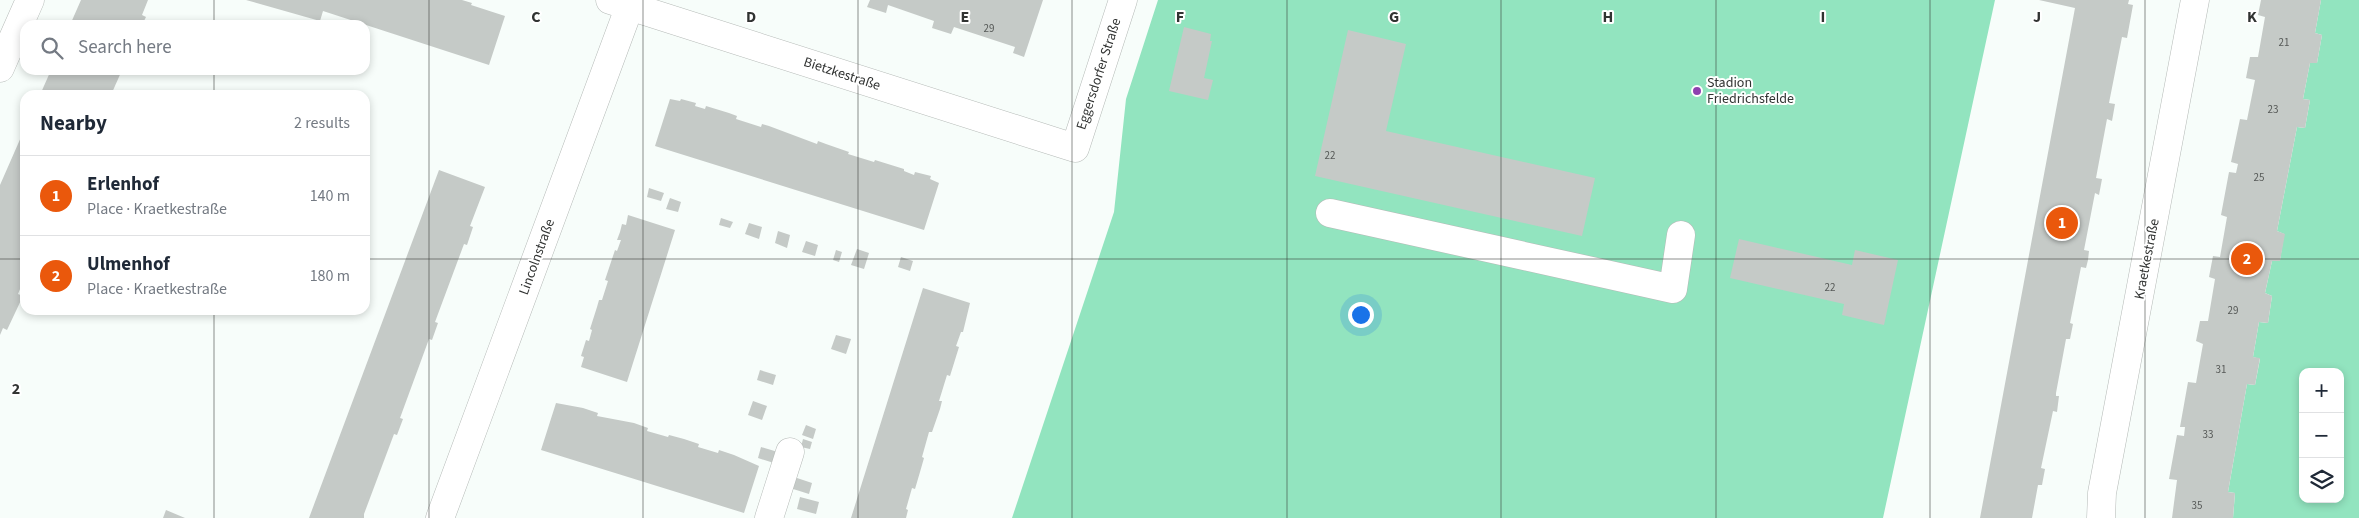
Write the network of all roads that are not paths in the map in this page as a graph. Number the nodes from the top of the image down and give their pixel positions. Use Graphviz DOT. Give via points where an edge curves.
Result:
graph roads {
  1 [pos="30,0"];
  2 [pos="1123,0"];
  3 [pos="2195,0"];
  4 [pos="624,2"];
  5 [pos="21,20"];
  6 [pos="20,23"];
  7 [pos="0,68"];
  8 [pos="1075,148"];
  9 [pos="1330,213"];
  10 [pos="1681,235"];
  11 [pos="790,452"];
  12 [pos="447,516"];
  13 [pos="770,518"];
  14 [pos="2101,518"];
  1 -- 5 [label="street"];
  2 -- 8 [label="street, Eggersdorfer Straße"];
  3 -- 14 [label="street, Kraetkestraße" via="2104,483"];
  4 -- 8 [label="street, Bietzkestraße"];
  4 -- 12 [label="street, Lincolnstraße"];
  6 -- 7 [label="street"];
  9 -- 10 [label="street" via="1673,289"];
  11 -- 13 [label="street"];
}
